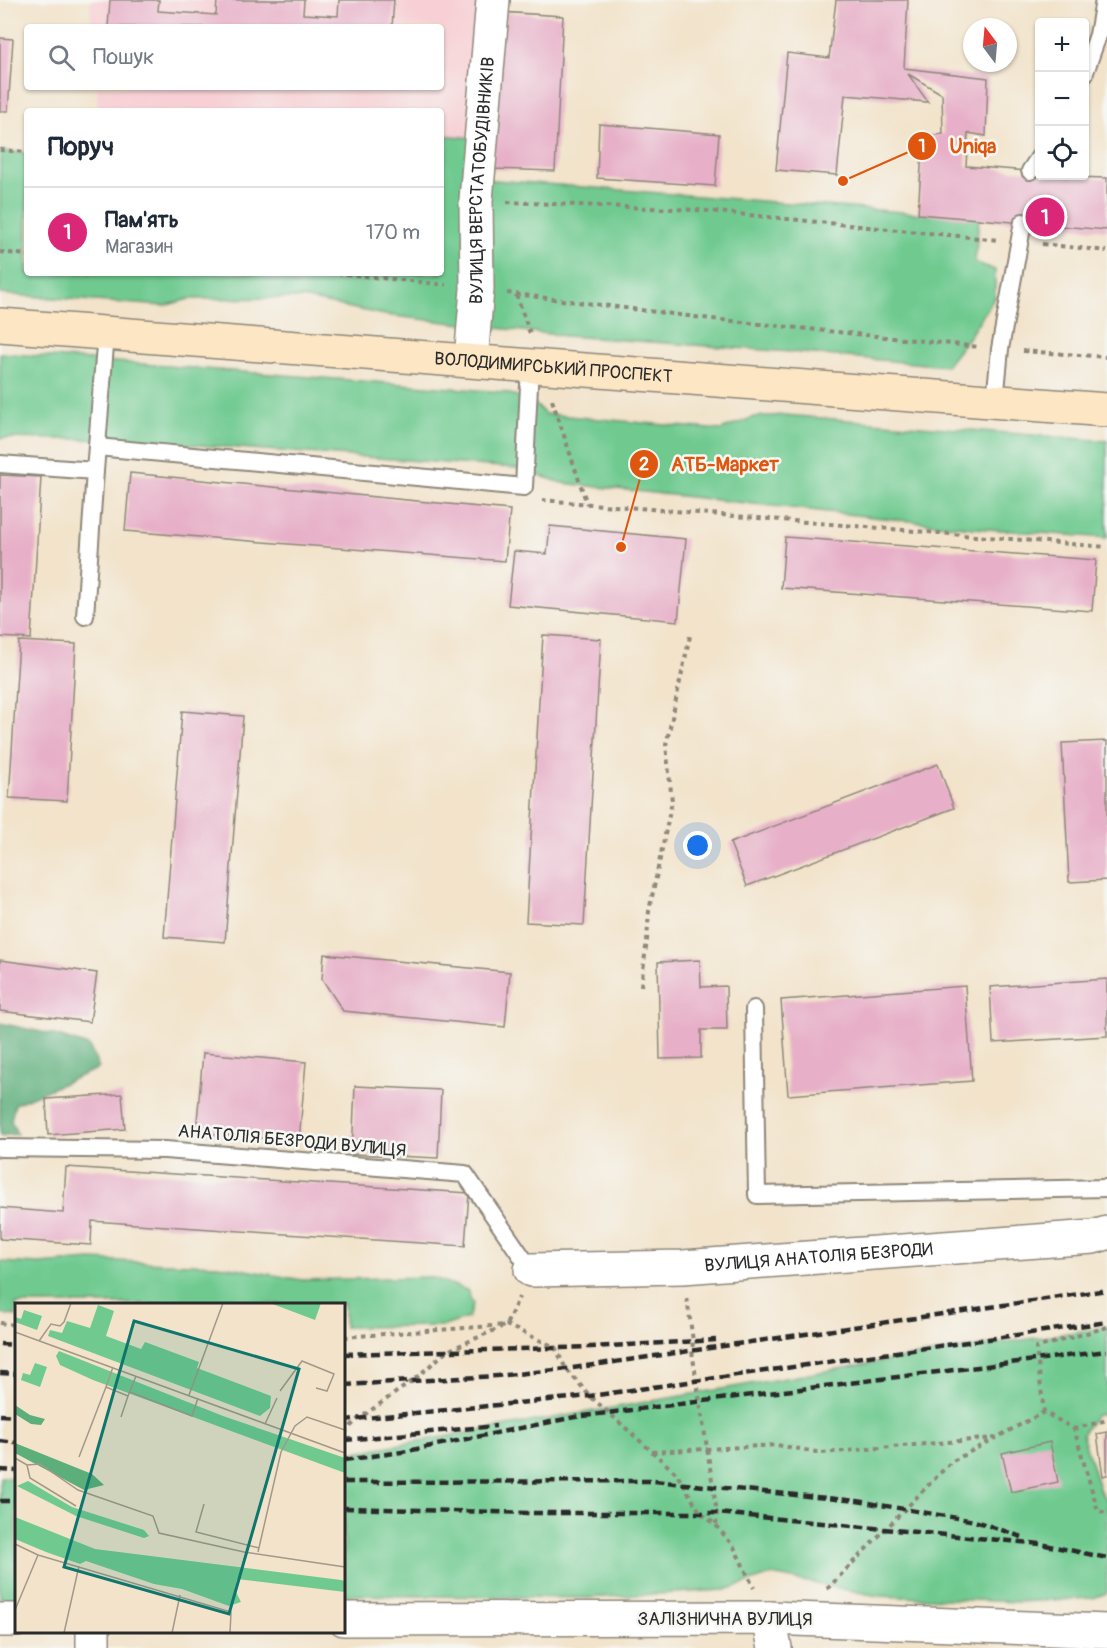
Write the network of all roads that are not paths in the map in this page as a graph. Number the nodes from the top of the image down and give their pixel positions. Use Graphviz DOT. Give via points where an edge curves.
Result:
graph roads {
  1 [pos="493,0"];
  2 [pos="1104,0"];
  3 [pos="1085,72"];
  4 [pos="1035,164"];
  5 [pos="1030,171"];
  6 [pos="1023,222"];
  7 [pos="0,325"];
  8 [pos="106,333"];
  9 [pos="471,360"];
  10 [pos="530,365"];
  11 [pos="995,401"];
  12 [pos="1107,410"];
  13 [pos="97,447"];
  14 [pos="0,464"];
  15 [pos="95,471"];
  16 [pos="85,616"];
  17 [pos="754,1009"];
  18 [pos="0,1148"];
  19 [pos="1107,1188"];
  20 [pos="1107,1233"];
  21 [pos="531,1270"];
  22 [pos="345,1619"];
  23 [pos="780,1629"];
  24 [pos="1107,1631"];
  1 -- 9 [label="street, ВУЛИЦЯ ВЕРСТАТОБУДІВНИКІВ" via="476,200 477,289"];
  2 -- 3 [label="lane" via="1098,35"];
  4 -- 5 [label="lane"];
  6 -- 11 [label="lane"];
  7 -- 8 [label="main road, ВОЛОДИМИРСЬКИЙ ПРОСПЕКТ"];
  8 -- 9 [label="main road, ВОЛОДИМИРСЬКИЙ ПРОСПЕКТ"];
  8 -- 13 [label="lane"];
  9 -- 10 [label="main road, ВОЛОДИМИРСЬКИЙ ПРОСПЕКТ"];
  10 -- 11 [label="main road, ВОЛОДИМИРСЬКИЙ ПРОСПЕКТ"];
  10 -- 13 [label="lane" via="524,487"];
  11 -- 12 [label="main road, ВОЛОДИМИРСЬКИЙ ПРОСПЕКТ"];
  13 -- 15 [label="lane"];
  14 -- 15 [label="lane"];
  15 -- 16 [label="lane"];
  17 -- 19 [label="lane" via="758,1195"];
  18 -- 21 [label="lane, АНАТОЛІЯ БЕЗРОДИ ВУЛИЦЯ" via="165,1150 465,1174"];
  20 -- 21 [label="street, ВУЛИЦЯ АНАТОЛІЯ БЕЗРОДИ" via="1093,1238 683,1267"];
  22 -- 23 [label="street, ЗАЛІЗНИЧНА ВУЛИЦЯ"];
  23 -- 24 [label="street, ЗАЛІЗНИЧНА ВУЛИЦЯ"];
}
